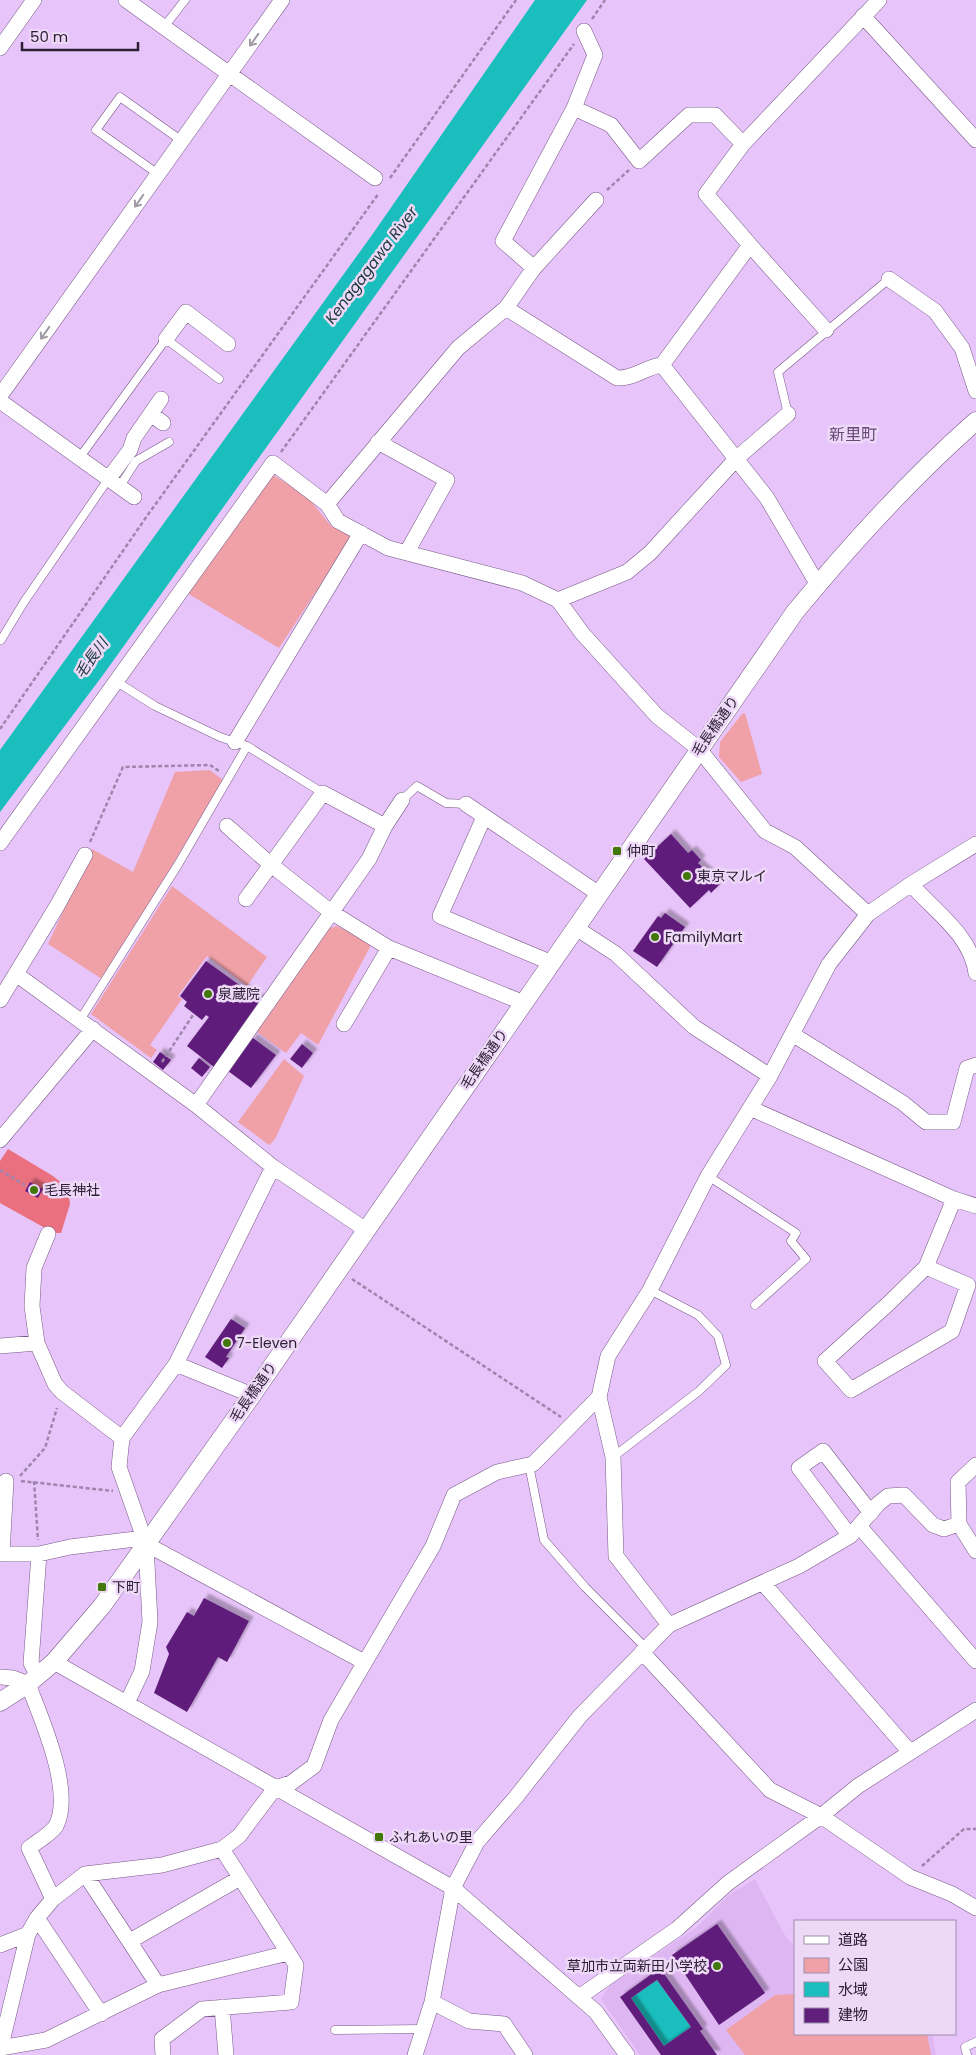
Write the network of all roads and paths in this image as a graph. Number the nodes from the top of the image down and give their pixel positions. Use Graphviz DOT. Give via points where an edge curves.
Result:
graph roads {
  1 [pos="34,0"];
  2 [pos="126,0"];
  3 [pos="185,0"];
  4 [pos="282,0"];
  5 [pos="516,0"];
  6 [pos="606,0"];
  7 [pos="879,0"];
  8 [pos="863,16"];
  9 [pos="164,27"];
  10 [pos="584,31"];
  11 [pos="0,48"];
  12 [pos="230,73"];
  13 [pos="574,108"];
  14 [pos="976,140"];
  15 [pos="182,141"];
  16 [pos="743,144"];
  17 [pos="640,161"];
  18 [pos="158,174"];
  19 [pos="380,185"];
  20 [pos="596,200"];
  21 [pos="750,245"];
  22 [pos="534,268"];
  23 [pos="889,278"];
  24 [pos="506,308"];
  25 [pos="826,330"];
  26 [pos="166,339"];
  27 [pos="228,344"];
  28 [pos="662,365"];
  29 [pos="219,379"];
  30 [pos="976,391"];
  31 [pos="0,396"];
  32 [pos="162,399"];
  33 [pos="0,401"];
  34 [pos="788,414"];
  35 [pos="975,425"];
  36 [pos="169,442"];
  37 [pos="378,442"];
  38 [pos="80,457"];
  39 [pos="737,458"];
  40 [pos="273,463"];
  41 [pos="114,482"];
  42 [pos="134,497"];
  43 [pos="327,504"];
  44 [pos="361,533"];
  45 [pos="406,552"];
  46 [pos="818,585"];
  47 [pos="558,600"];
  48 [pos="1,640"];
  49 [pos="117,682"];
  50 [pos="0,729"];
  51 [pos="241,744"];
  52 [pos="699,749"];
  53 [pos="229,777"];
  54 [pos="323,793"];
  55 [pos="402,800"];
  56 [pos="466,804"];
  57 [pos="484,817"];
  58 [pos="227,826"];
  59 [pos="385,826"];
  60 [pos="0,843"];
  61 [pos="976,844"];
  62 [pos="84,855"];
  63 [pos="270,864"];
  64 [pos="910,884"];
  65 [pos="599,894"];
  66 [pos="246,899"];
  67 [pos="331,912"];
  68 [pos="868,914"];
  69 [pos="576,928"];
  70 [pos="389,948"];
  71 [pos="552,963"];
  72 [pos="976,973"];
  73 [pos="16,974"];
  74 [pos="0,1000"];
  75 [pos="524,1003"];
  76 [pos="193,1015"];
  77 [pos="80,1020"];
  78 [pos="344,1024"];
  79 [pos="93,1029"];
  80 [pos="792,1034"];
  81 [pos="976,1065"];
  82 [pos="158,1068"];
  83 [pos="770,1076"];
  84 [pos="196,1105"];
  85 [pos="750,1108"];
  86 [pos="0,1140"];
  87 [pos="274,1166"];
  88 [pos="0,1170"];
  89 [pos="708,1176"];
  90 [pos="25,1185"];
  91 [pos="954,1199"];
  92 [pos="976,1206"];
  93 [pos="366,1230"];
  94 [pos="48,1234"];
  95 [pos="926,1267"];
  96 [pos="338,1270"];
  97 [pos="972,1286"];
  98 [pos="650,1290"];
  99 [pos="755,1305"];
  100 [pos="37,1343"];
  101 [pos="0,1346"];
  102 [pos="176,1364"];
  103 [pos="62,1392"];
  104 [pos="252,1395"];
  105 [pos="599,1397"];
  106 [pos="572,1424"];
  107 [pos="122,1438"];
  108 [pos="613,1457"];
  109 [pos="529,1465"];
  110 [pos="976,1465"];
  111 [pos="7,1480"];
  112 [pos="34,1481"];
  113 [pos="127,1493"];
  114 [pos="870,1513"];
  115 [pos="959,1524"];
  116 [pos="855,1531"];
  117 [pos="145,1541"];
  118 [pos="976,1551"];
  119 [pos="39,1554"];
  120 [pos="763,1583"];
  121 [pos="669,1625"];
  122 [pos="644,1650"];
  123 [pos="976,1661"];
  124 [pos="54,1662"];
  125 [pos="364,1662"];
  126 [pos="0,1677"];
  127 [pos="33,1680"];
  128 [pos="0,1702"];
  129 [pos="127,1703"];
  130 [pos="976,1710"];
  131 [pos="909,1751"];
  132 [pos="275,1788"];
  133 [pos="821,1816"];
  134 [pos="976,1829"];
  135 [pos="222,1848"];
  136 [pos="85,1874"];
  137 [pos="240,1878"];
  138 [pos="910,1878"];
  139 [pos="453,1888"];
  140 [pos="53,1899"];
  141 [pos="976,1908"];
  142 [pos="36,1918"];
  143 [pos="28,1934"];
  144 [pos="130,1941"];
  145 [pos="0,1945"];
  146 [pos="288,1953"];
  147 [pos="158,1985"];
  148 [pos="580,1997"];
  149 [pos="432,2002"];
  150 [pos="222,2007"];
  151 [pos="101,2014"];
  152 [pos="424,2029"];
  153 [pos="335,2030"];
  154 [pos="976,2042"];
  155 [pos="0,2049"];
  156 [pos="163,2055"];
  157 [pos="226,2055"];
  158 [pos="415,2055"];
  159 [pos="525,2055"];
  160 [pos="627,2055"];
  161 [pos="967,2055"];
  1 -- 11 [label="street"];
  2 -- 9 [label="street"];
  3 -- 9 [label="lane"];
  4 -- 12 [label="street, one-way"];
  5 -- 19 [label="path"];
  6 -- 10 [label="path"];
  7 -- 8 [label="street"];
  8 -- 14 [label="street"];
  8 -- 16 [label="street"];
  9 -- 12 [label="street"];
  10 -- 13 [label="street" via="594,55"];
  10 -- 40 [label="path"];
  12 -- 15 [label="street"];
  12 -- 19 [label="street"];
  13 -- 17 [label="street" via="611,125"];
  13 -- 22 [label="street" via="503,241"];
  15 -- 18 [label="street"];
  15 -- 18 [label="lane" via="120,97 96,130"];
  16 -- 17 [label="street" via="715,115 689,115"];
  16 -- 21 [label="street" via="706,194"];
  17 -- 20 [label="path"];
  18 -- 31 [label="street, one-way"];
  19 -- 50 [label="path"];
  20 -- 22 [label="street"];
  21 -- 25 [label="street"];
  21 -- 28 [label="street"];
  22 -- 24 [label="street"];
  23 -- 25 [label="lane"];
  23 -- 30 [label="street" via="934,311 962,348"];
  24 -- 28 [label="street" via="617,378 628,379 650,366"];
  24 -- 37 [label="street" via="458,348"];
  25 -- 34 [label="lane" via="778,372"];
  26 -- 27 [label="street" via="186,312"];
  26 -- 29 [label="lane"];
  26 -- 38 [label="lane"];
  28 -- 39 [label="street"];
  32 -- 41 [label="street" via="157,418 134,438"];
  33 -- 38 [label="street"];
  34 -- 39 [label="street"];
  35 -- 46 [label="street, 毛長橋通り" via="893,501"];
  36 -- 41 [label="lane" via="136,461"];
  37 -- 43 [label="street"];
  37 -- 45 [label="street" via="447,480"];
  38 -- 41 [label="street"];
  39 -- 46 [label="street" via="767,498"];
  39 -- 47 [label="street" via="650,553 626,572"];
  40 -- 43 [label="street"];
  40 -- 49 [label="street"];
  41 -- 42 [label="street"];
  41 -- 48 [label="lane" via="24,602"];
  43 -- 44 [label="street" via="338,521"];
  44 -- 45 [label="street" via="388,548"];
  44 -- 51 [label="street"];
  45 -- 47 [label="street" via="522,583"];
  46 -- 52 [label="street, 毛長橋通り"];
  47 -- 52 [label="street" via="582,633 657,716"];
  49 -- 51 [label="lane" via="156,706"];
  49 -- 60 [label="street"];
  51 -- 53 [label="lane"];
  51 -- 54 [label="lane"];
  52 -- 65 [label="street, 毛長橋通り"];
  52 -- 68 [label="street" via="765,831 795,847"];
  53 -- 62 [label="path" via="210,766 123,768"];
  53 -- 77 [label="lane"];
  54 -- 59 [label="street"];
  54 -- 63 [label="street"];
  55 -- 56 [label="lane" via="417,786 446,803"];
  55 -- 59 [label="street"];
  56 -- 57 [label="street"];
  57 -- 65 [label="street"];
  57 -- 71 [label="street" via="440,916"];
  58 -- 63 [label="street"];
  59 -- 67 [label="street" via="369,859"];
  61 -- 64 [label="street"];
  62 -- 73 [label="street"];
  63 -- 66 [label="street"];
  63 -- 67 [label="street"];
  64 -- 68 [label="street"];
  64 -- 72 [label="street" via="966,941 974,958"];
  65 -- 69 [label="street, 毛長橋通り"];
  67 -- 70 [label="street"];
  67 -- 84 [label="street"];
  68 -- 80 [label="street" via="829,964"];
  69 -- 71 [label="street, 毛長橋通り"];
  69 -- 83 [label="street" via="616,954 694,1027"];
  70 -- 75 [label="street"];
  70 -- 78 [label="street"];
  71 -- 75 [label="street, 毛長橋通り"];
  73 -- 74 [label="street"];
  73 -- 77 [label="street"];
  75 -- 93 [label="street, 毛長橋通り"];
  76 -- 82 [label="path"];
  77 -- 79 [label="street"];
  79 -- 84 [label="street"];
  79 -- 86 [label="street"];
  80 -- 81 [label="street" via="903,1103 926,1122 953,1122 967,1068"];
  80 -- 83 [label="street"];
  83 -- 85 [label="street"];
  84 -- 87 [label="street"];
  85 -- 89 [label="street"];
  85 -- 91 [label="street"];
  87 -- 93 [label="street"];
  87 -- 102 [label="street"];
  88 -- 90 [label="path"];
  89 -- 98 [label="street"];
  89 -- 99 [label="lane" via="796,1233 792,1241 806,1259"];
  91 -- 92 [label="street"];
  91 -- 95 [label="street"];
  93 -- 96 [label="street, 毛長橋通り"];
  94 -- 100 [label="street" via="34,1268 32,1306"];
  95 -- 97 [label="street"];
  95 -- 97 [label="street" via="825,1360 852,1390 952,1331"];
  96 -- 104 [label="street, 毛長橋通り"];
  96 -- 106 [label="path"];
  98 -- 105 [label="street" via="608,1356"];
  98 -- 108 [label="lane" via="698,1315 718,1336 726,1365 699,1391"];
  100 -- 101 [label="street"];
  100 -- 103 [label="street" via="55,1384"];
  102 -- 104 [label="street"];
  102 -- 107 [label="street"];
  103 -- 107 [label="street"];
  103 -- 111 [label="path" via="45,1448"];
  104 -- 117 [label="street, 毛長橋通り"];
  105 -- 106 [label="street"];
  105 -- 108 [label="street"];
  106 -- 109 [label="street"];
  107 -- 113 [label="street" via="119,1467"];
  108 -- 121 [label="street" via="616,1556"];
  109 -- 122 [label="lane" via="544,1540"];
  109 -- 125 [label="street" via="497,1472 454,1495 433,1546"];
  110 -- 115 [label="street" via="958,1482"];
  111 -- 112 [label="path"];
  111 -- 119 [label="street" via="2,1554"];
  112 -- 113 [label="path"];
  112 -- 119 [label="path"];
  113 -- 117 [label="street"];
  114 -- 115 [label="street" via="888,1496 904,1495 933,1525 944,1529"];
  114 -- 116 [label="street"];
  114 -- 116 [label="street" via="822,1452 799,1468"];
  115 -- 118 [label="street"];
  116 -- 120 [label="street" via="799,1566"];
  116 -- 123 [label="street"];
  117 -- 119 [label="street" via="70,1547"];
  117 -- 124 [label="street, 毛長橋通り" via="102,1606"];
  117 -- 125 [label="street"];
  117 -- 129 [label="street" via="150,1622 142,1671"];
  119 -- 127 [label="street" via="31,1663"];
  120 -- 121 [label="street"];
  120 -- 131 [label="street"];
  121 -- 122 [label="street"];
  122 -- 133 [label="street" via="770,1790"];
  122 -- 139 [label="street" via="580,1716 477,1842"];
  124 -- 127 [label="street, 毛長橋通り"];
  124 -- 129 [label="street"];
  125 -- 132 [label="street" via="331,1720 314,1766 291,1783"];
  126 -- 127 [label="street"];
  127 -- 128 [label="street, 毛長橋通り"];
  127 -- 140 [label="street" via="60,1776 59,1814 55,1827 29,1848"];
  129 -- 132 [label="street"];
  130 -- 131 [label="street"];
  131 -- 133 [label="street"];
  132 -- 135 [label="street" via="239,1836"];
  132 -- 139 [label="street"];
  133 -- 138 [label="street"];
  133 -- 148 [label="street" via="728,1883 677,1929"];
  134 -- 138 [label="path" via="964,1829"];
  135 -- 136 [label="street" via="162,1865"];
  135 -- 137 [label="street"];
  136 -- 140 [label="street"];
  136 -- 144 [label="street"];
  137 -- 144 [label="street"];
  137 -- 146 [label="street"];
  138 -- 141 [label="street" via="952,1894"];
  139 -- 148 [label="street"];
  139 -- 149 [label="street"];
  140 -- 142 [label="street"];
  142 -- 143 [label="street"];
  142 -- 151 [label="street"];
  143 -- 145 [label="street"];
  143 -- 155 [label="street"];
  144 -- 147 [label="street"];
  146 -- 147 [label="street"];
  146 -- 150 [label="street" via="296,1965 291,2002"];
  147 -- 151 [label="street"];
  148 -- 160 [label="street" via="596,2012"];
  149 -- 152 [label="street"];
  149 -- 159 [label="street" via="469,2021 504,2024"];
  150 -- 156 [label="street" via="202,2009 162,2039"];
  150 -- 157 [label="street"];
  151 -- 155 [label="street" via="46,2040"];
  152 -- 153 [label="lane"];
  152 -- 158 [label="street"];
  154 -- 161 [label="lane" via="965,2046"];
}
